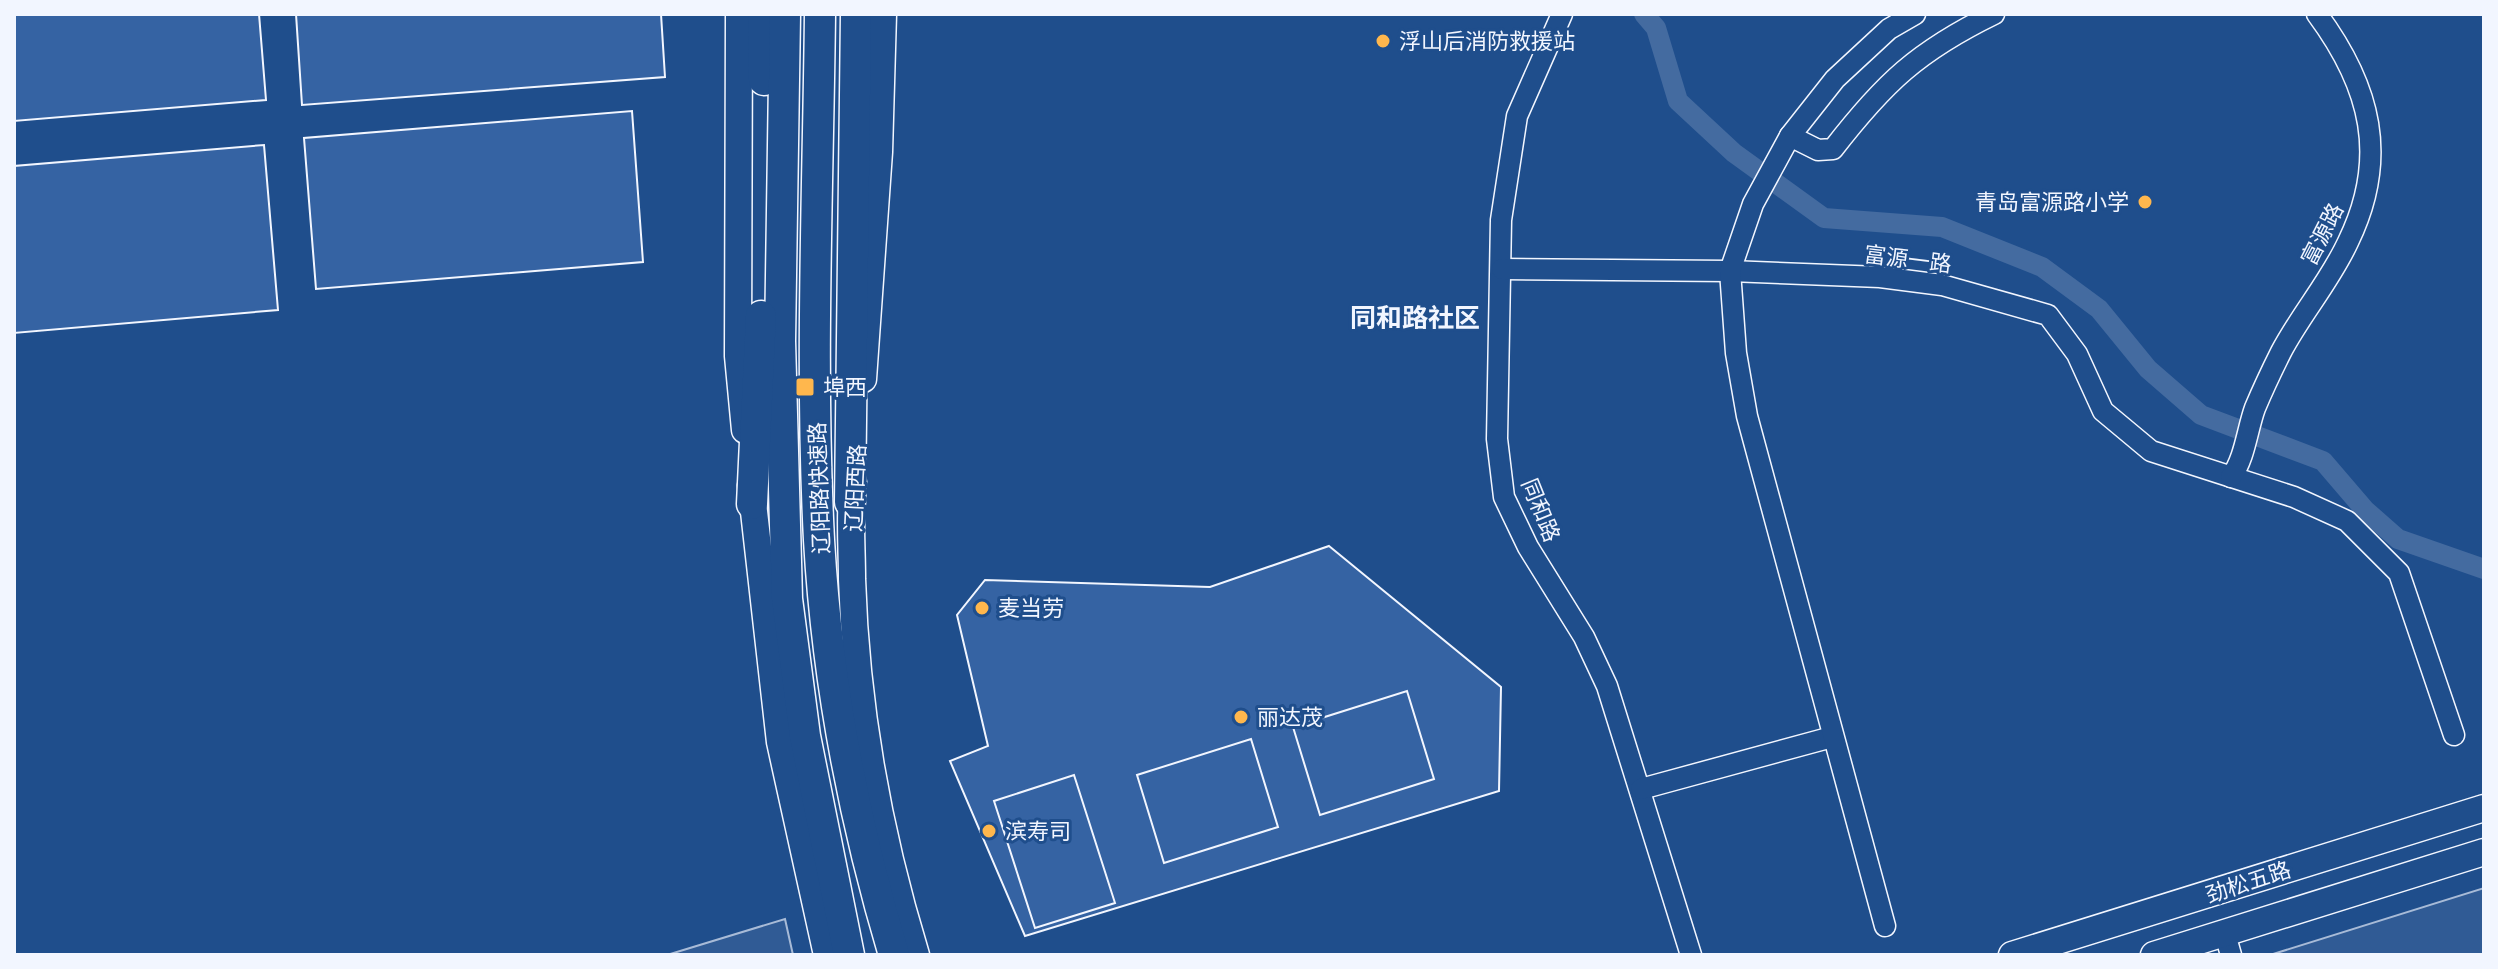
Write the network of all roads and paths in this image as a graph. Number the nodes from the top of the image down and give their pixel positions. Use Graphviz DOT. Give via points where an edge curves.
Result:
graph roads {
  1 [pos="739,14"];
  2 [pos="763,14"];
  3 [pos="785,14"];
  4 [pos="820,14"];
  5 [pos="856,14"];
  6 [pos="883,14"];
  7 [pos="1562,14"];
  8 [pos="1915,14"];
  9 [pos="1994,14"];
  10 [pos="2317,14"];
  11 [pos="1785,144"];
  12 [pos="1502,269"];
  13 [pos="1730,271"];
  14 [pos="2233,474"];
  15 [pos="850,502"];
  16 [pos="752,504"];
  17 [pos="2454,735"];
  18 [pos="1832,737"];
  19 [pos="1641,789"];
  20 [pos="2484,808"];
  21 [pos="2484,852"];
  22 [pos="1885,926"];
  23 [pos="2228,944"];
  24 [pos="827,955"];
  25 [pos="849,955"];
  26 [pos="894,955"];
  27 [pos="916,955"];
  28 [pos="1691,955"];
  29 [pos="2012,955"];
  30 [pos="2154,955"];
  1 -- 16 [label="main road" via="738,356"];
  2 -- 16 [label="highway" via="765,223"];
  3 -- 25 [label="highway, 辽阳路快速路" via="780,341 787,599 805,736"];
  4 -- 26 [label="highway, 辽阳路快速路" via="819,540 831,668 856,808"];
  5 -- 15 [label="highway"];
  6 -- 15 [label="main road, 辽阳西路" via="867,341"];
  7 -- 12 [label="street, 同和路" via="1517,116 1501,220"];
  8 -- 11 [label="street" via="1889,29 1835,79"];
  9 -- 11 [label="street" via="1921,54 1876,93 1833,149"];
  10 -- 14 [label="street, 富源路" via="2340,45 2362,95 2372,154 2369,183 2348,243 2282,350"];
  11 -- 13 [label="street" via="1753,204"];
  12 -- 13 [label="street, 富源一路"];
  12 -- 19 [label="street, 同和路" via="1497,439 1504,497 1607,686"];
  13 -- 14 [label="street, 富源一路" via="1942,285 2048,315 2077,354 2103,411 2151,451"];
  13 -- 18 [label="street" via="1747,416"];
  14 -- 17 [label="street, 富源一路" via="2347,521 2399,573"];
  15 -- 27 [label="main road, 辽阳西路" via="856,678 871,775"];
  16 -- 24 [label="main road" via="780,742"];
  18 -- 19 [label="street"];
  18 -- 22 [label="street"];
  19 -- 28 [label="street, 同和路"];
  20 -- 29 [label="main road, 劲松五路"];
  21 -- 23 [label="main road, 劲松五路"];
  23 -- 30 [label="main road, 劲松五路"];
}
